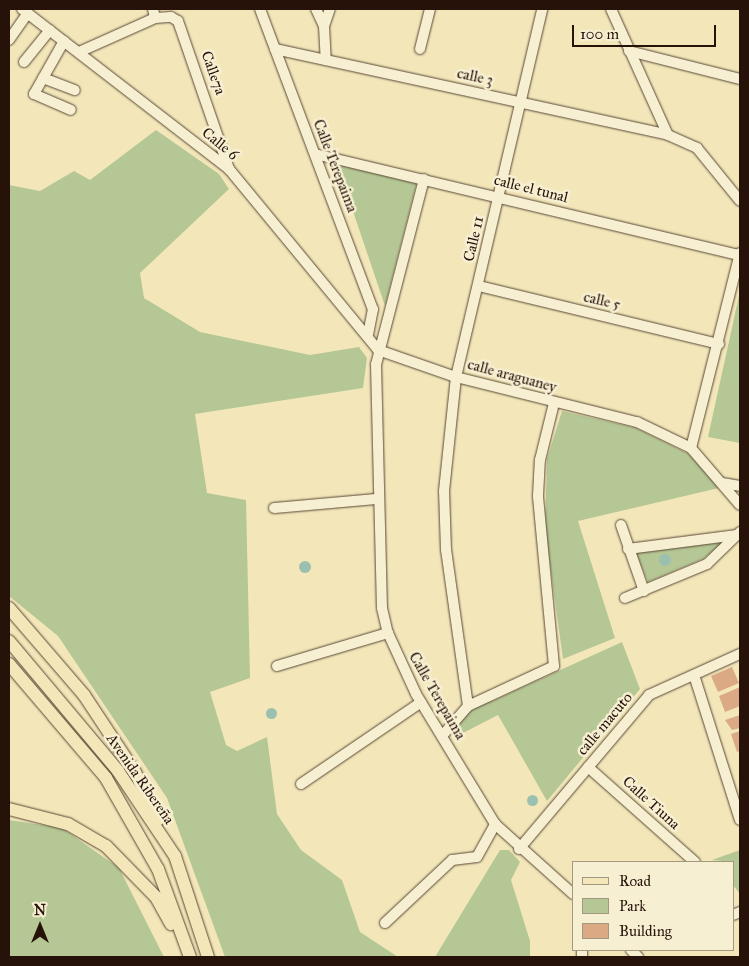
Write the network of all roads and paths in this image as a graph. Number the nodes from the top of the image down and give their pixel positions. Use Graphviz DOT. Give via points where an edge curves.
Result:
graph roads {
  1 [pos="260,9"];
  2 [pos="316,9"];
  3 [pos="330,9"];
  4 [pos="430,9"];
  5 [pos="542,9"];
  6 [pos="611,9"];
  7 [pos="25,11"];
  8 [pos="154,14"];
  9 [pos="324,26"];
  10 [pos="50,30"];
  11 [pos="9,40"];
  12 [pos="64,41"];
  13 [pos="275,49"];
  14 [pos="420,49"];
  15 [pos="629,51"];
  16 [pos="79,52"];
  17 [pos="326,60"];
  18 [pos="24,62"];
  19 [pos="42,78"];
  20 [pos="740,79"];
  21 [pos="75,90"];
  22 [pos="518,102"];
  23 [pos="71,110"];
  24 [pos="668,135"];
  25 [pos="315,154"];
  26 [pos="229,170"];
  27 [pos="424,179"];
  28 [pos="499,197"];
  29 [pos="740,200"];
  30 [pos="740,254"];
  31 [pos="479,286"];
  32 [pos="368,334"];
  33 [pos="719,344"];
  34 [pos="378,350"];
  35 [pos="456,377"];
  36 [pos="554,403"];
  37 [pos="691,448"];
  38 [pos="722,482"];
  39 [pos="740,486"];
  40 [pos="377,499"];
  41 [pos="740,505"];
  42 [pos="274,508"];
  43 [pos="622,525"];
  44 [pos="739,533"];
  45 [pos="628,549"];
  46 [pos="644,591"];
  47 [pos="625,598"];
  48 [pos="9,608"];
  49 [pos="388,633"];
  50 [pos="9,641"];
  51 [pos="740,654"];
  52 [pos="9,664"];
  53 [pos="277,666"];
  54 [pos="694,675"];
  55 [pos="421,702"];
  56 [pos="468,706"];
  57 [pos="442,736"];
  58 [pos="588,766"];
  59 [pos="301,784"];
  60 [pos="9,809"];
  61 [pos="740,820"];
  62 [pos="495,824"];
  63 [pos="519,849"];
  64 [pos="175,856"];
  65 [pos="694,861"];
  66 [pos="572,893"];
  67 [pos="385,923"];
  68 [pos="189,957"];
  69 [pos="208,957"];
  1 -- 13 [label="street, Calle Terepaima"];
  2 -- 9 [label="street"];
  3 -- 9 [label="street"];
  4 -- 14 [label="street"];
  5 -- 22 [label="street, Calle 11"];
  6 -- 15 [label="street"];
  7 -- 10 [label="street, Calle 6"];
  7 -- 11 [label="street"];
  8 -- 16 [label="street"];
  8 -- 26 [label="street, Calle7a" via="178,21"];
  9 -- 17 [label="street"];
  10 -- 12 [label="street, Calle 6"];
  10 -- 18 [label="street"];
  12 -- 16 [label="street, Calle 6"];
  12 -- 19 [label="street"];
  13 -- 17 [label="street, calle 3"];
  13 -- 25 [label="street, Calle Terepaima"];
  15 -- 20 [label="street"];
  15 -- 24 [label="street"];
  16 -- 26 [label="street, Calle 6"];
  17 -- 22 [label="street, calle 3"];
  19 -- 21 [label="street"];
  19 -- 23 [label="street" via="35,98"];
  22 -- 24 [label="street, calle 3"];
  22 -- 28 [label="street, Calle 11"];
  24 -- 29 [label="street" via="697,148"];
  25 -- 27 [label="street, calle el tunal"];
  25 -- 32 [label="street, Calle Terepaima" via="373,309"];
  26 -- 32 [label="street, Calle 6"];
  27 -- 28 [label="street, calle el tunal"];
  27 -- 34 [label="street, Calle Terepaima"];
  28 -- 30 [label="street, calle el tunal"];
  28 -- 31 [label="street, Calle 11"];
  30 -- 33 [label="street"];
  31 -- 33 [label="street, calle 5"];
  31 -- 35 [label="street, Calle 11"];
  32 -- 34 [label="street"];
  33 -- 37 [label="street"];
  34 -- 35 [label="street"];
  34 -- 40 [label="street, Calle Terepaima"];
  35 -- 36 [label="street, calle araguaney"];
  35 -- 56 [label="street, calle araguaney" via="445,483 446,540"];
  36 -- 37 [label="street, calle araguaney" via="637,422"];
  36 -- 56 [label="street" via="540,460 538,496 554,666"];
  37 -- 38 [label="street"];
  38 -- 39 [label="street"];
  38 -- 41 [label="street"];
  40 -- 42 [label="street"];
  40 -- 49 [label="street, Calle Terepaima" via="378,575"];
  43 -- 45 [label="street"];
  44 -- 45 [label="street"];
  44 -- 46 [label="street" via="708,564"];
  45 -- 46 [label="street"];
  46 -- 47 [label="street"];
  48 -- 64 [label="main road" via="84,695 135,772"];
  49 -- 53 [label="street"];
  49 -- 55 [label="street, Calle Terepaima"];
  50 -- 64 [label="main road, Avenida Ribereña" via="112,764"];
  51 -- 54 [label="street, calle macuto"];
  52 -- 68 [label="main road, Avenida Ribereña" via="106,778 158,869"];
  54 -- 58 [label="street, calle macuto" via="649,695"];
  54 -- 61 [label="street"];
  55 -- 57 [label="street, Calle Terepaima"];
  55 -- 59 [label="street"];
  56 -- 57 [label="street"];
  57 -- 62 [label="street, Calle Terepaima"];
  58 -- 63 [label="street, calle macuto"];
  58 -- 65 [label="street, Calle Tiuna"];
  60 -- 68 [label="main road" via="68,824 106,846 156,897"];
  62 -- 63 [label="street, Calle Terepaima"];
  62 -- 67 [label="street" via="477,857 452,860"];
  63 -- 66 [label="street, Calle Terepaima"];
  64 -- 69 [label="main road, Avenida Ribereña"];
}
